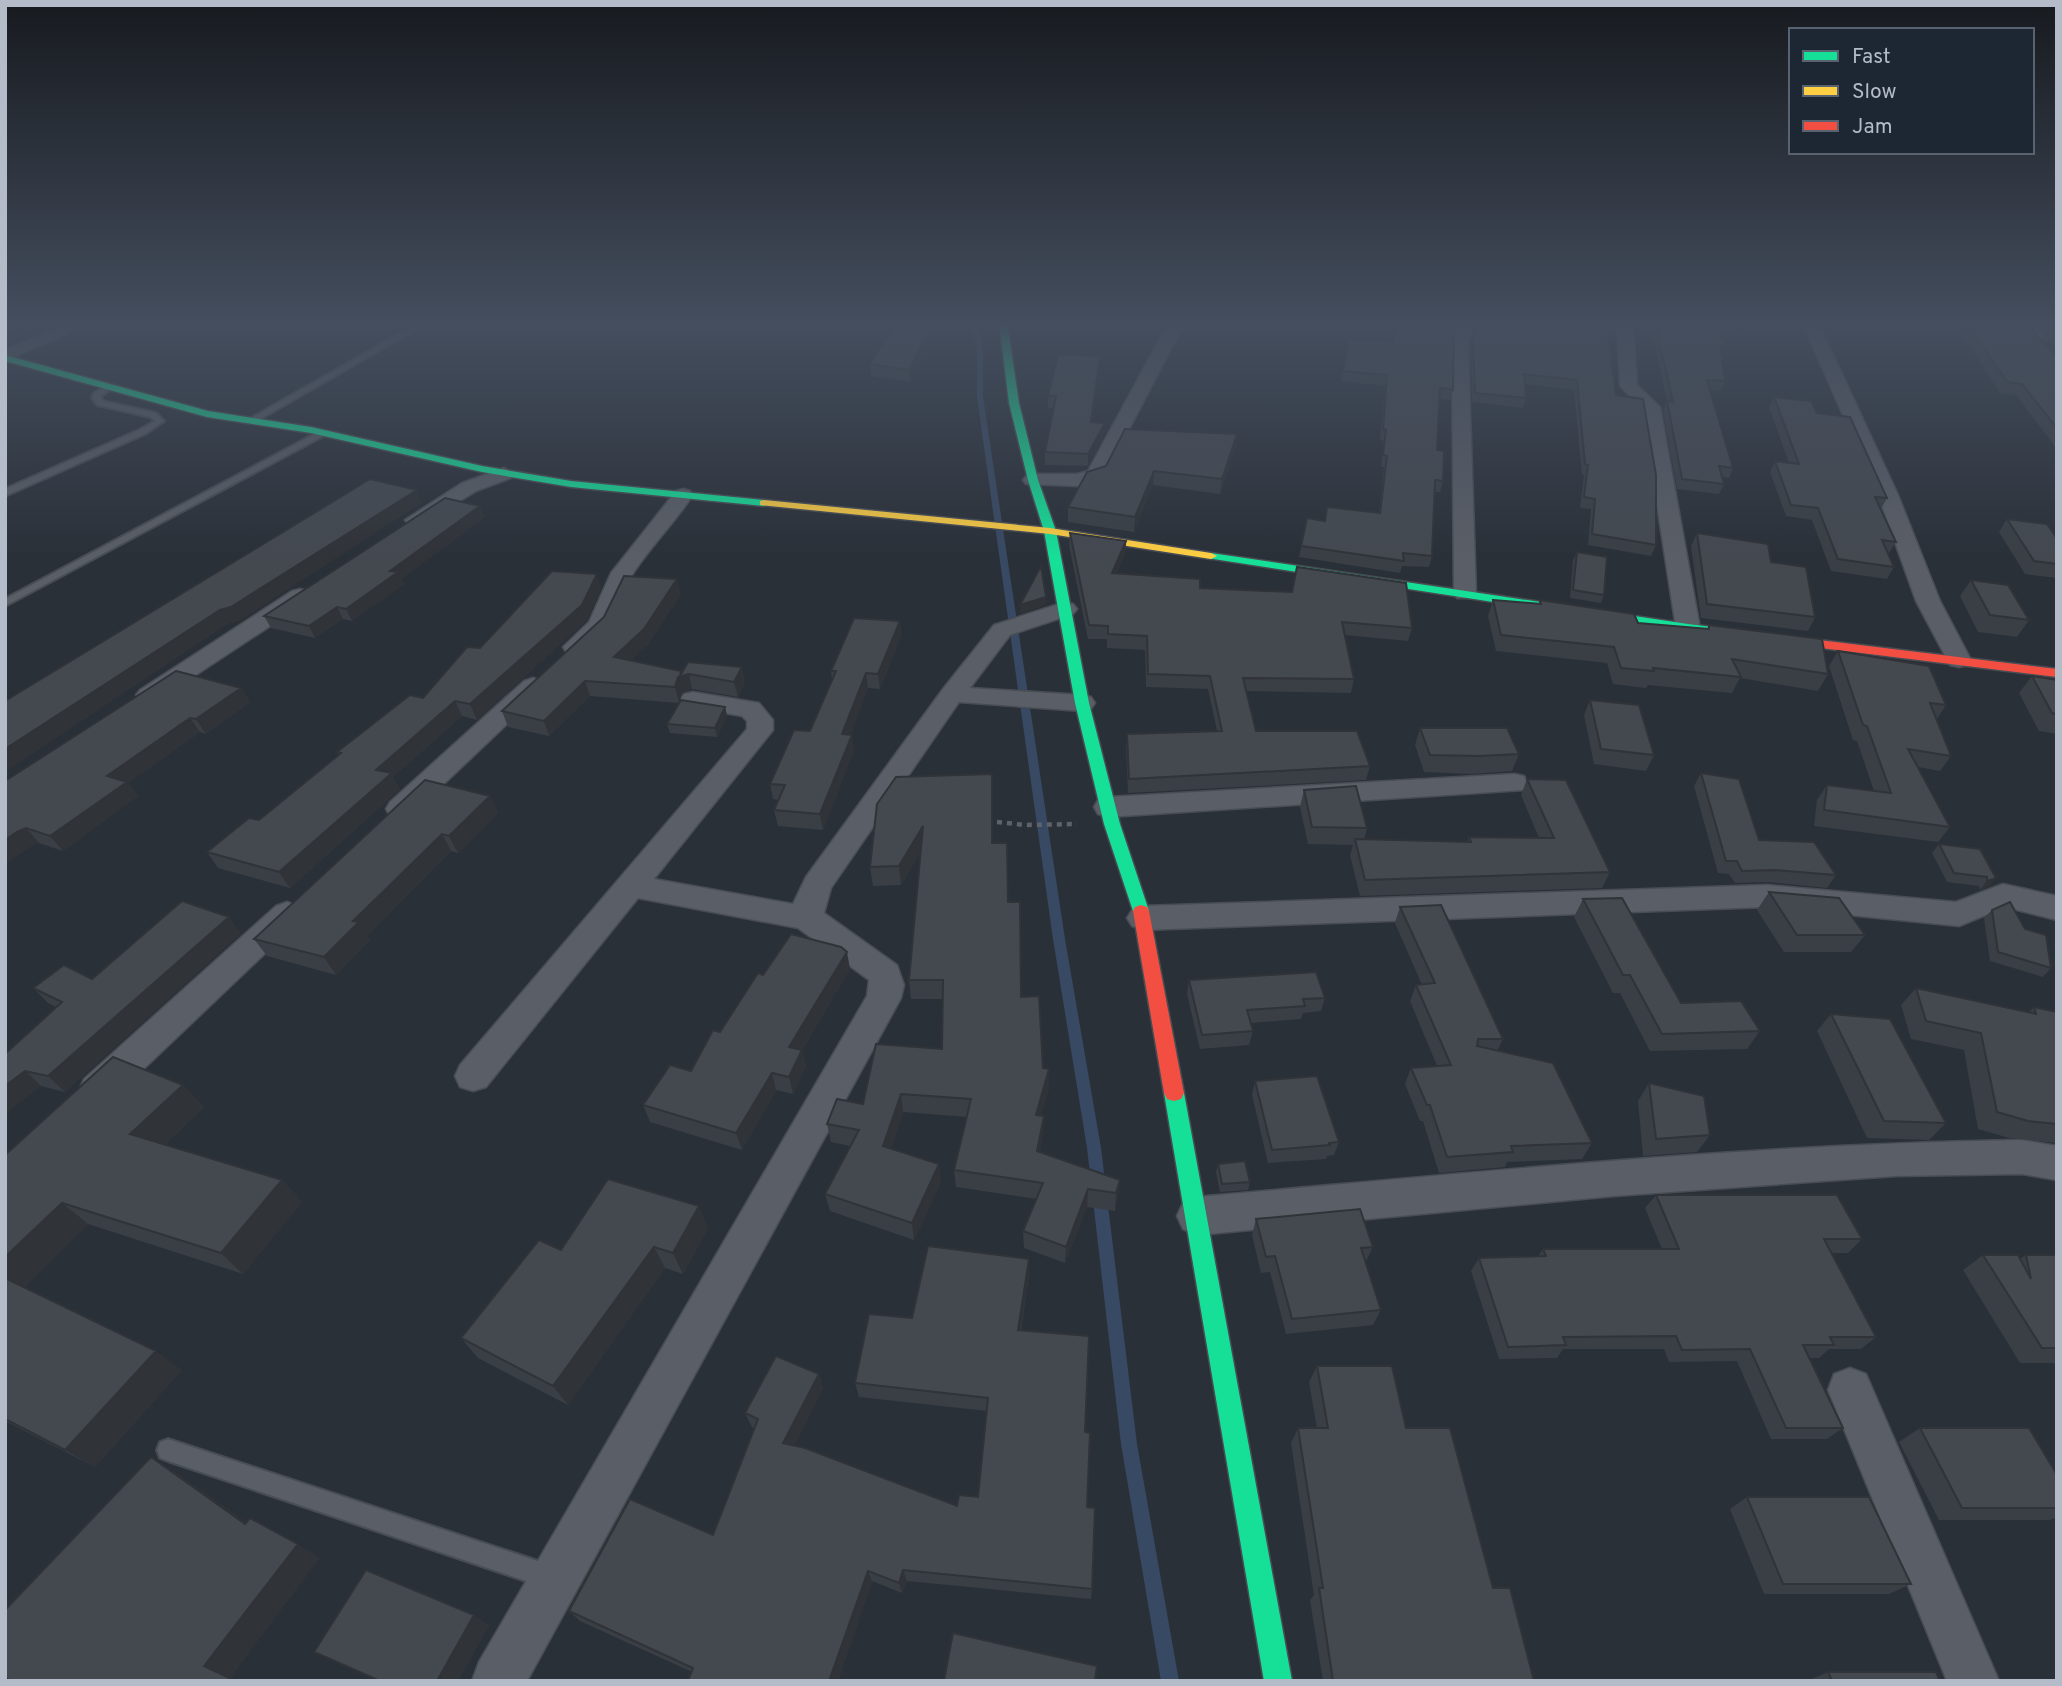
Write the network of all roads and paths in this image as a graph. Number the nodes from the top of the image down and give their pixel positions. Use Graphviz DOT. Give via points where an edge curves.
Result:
graph roads {
  1 [pos="99,401"];
  2 [pos="155,401"];
  3 [pos="286,401"];
  4 [pos="1014,401"];
  5 [pos="1135,401"];
  6 [pos="1461,401"];
  7 [pos="1644,401"];
  8 [pos="1845,401"];
  9 [pos="250,421"];
  10 [pos="322,433"];
  11 [pos="504,474"];
  12 [pos="1033,480"];
  13 [pos="5,493"];
  14 [pos="682,495"];
  15 [pos="400,530"];
  16 [pos="1050,531"];
  17 [pos="321,582"];
  18 [pos="1465,593"];
  19 [pos="5,603"];
  20 [pos="1065,608"];
  21 [pos="1688,628"];
  22 [pos="1959,660"];
  23 [pos="2057,673"];
  24 [pos="952,694"];
  25 [pos="693,700"];
  26 [pos="1082,703"];
  27 [pos="127,710"];
  28 [pos="1514,783"];
  29 [pos="1108,807"];
  30 [pos="997,822"];
  31 [pos="1071,824"];
  32 [pos="375,833"];
  33 [pos="632,886"];
  34 [pos="303,899"];
  35 [pos="2057,908"];
  36 [pos="807,918"];
  37 [pos="1143,918"];
  38 [pos="473,1076"];
  39 [pos="79,1106"];
  40 [pos="2057,1163"];
  41 [pos="1198,1216"];
  42 [pos="1850,1390"];
  43 [pos="168,1450"];
  44 [pos="555,1578"];
  45 [pos="498,1681"];
  46 [pos="1278,1681"];
  47 [pos="1973,1681"];
  1 -- 13 [label="lane" via="160,421"];
  2 -- 9 [label="street"];
  3 -- 9 [label="lane"];
  4 -- 12 [label="street"];
  5 -- 12 [label="street" via="1096,475 1078,480"];
  6 -- 18 [label="street"];
  7 -- 21 [label="street" via="1651,407"];
  8 -- 22 [label="street" via="1928,601"];
  9 -- 10 [label="street"];
  10 -- 11 [label="street"];
  10 -- 19 [label="lane"];
  11 -- 14 [label="street"];
  11 -- 15 [label="street" via="469,487"];
  12 -- 16 [label="street"];
  14 -- 16 [label="street"];
  14 -- 32 [label="street" via="622,573 599,625"];
  16 -- 18 [label="street"];
  16 -- 20 [label="street"];
  17 -- 27 [label="street"];
  18 -- 21 [label="street"];
  20 -- 24 [label="street" via="1013,626"];
  20 -- 26 [label="street"];
  21 -- 22 [label="street"];
  22 -- 23 [label="street"];
  24 -- 26 [label="street"];
  24 -- 36 [label="street" via="817,885"];
  25 -- 33 [label="street" via="750,709 760,720 760,730"];
  26 -- 29 [label="street"];
  28 -- 29 [label="street"];
  29 -- 37 [label="street"];
  30 -- 31 [label="path"];
  33 -- 36 [label="street"];
  33 -- 38 [label="street"];
  34 -- 39 [label="street"];
  35 -- 37 [label="street" via="2003,895 1959,914 1767,896"];
  36 -- 44 [label="street" via="885,974 884,998"];
  37 -- 41 [label="street"];
  40 -- 41 [label="street" via="2031,1158 1896,1159 1614,1178"];
  41 -- 46 [label="street"];
  42 -- 47 [label="street"];
  43 -- 44 [label="lane"];
  44 -- 45 [label="street"];
}
